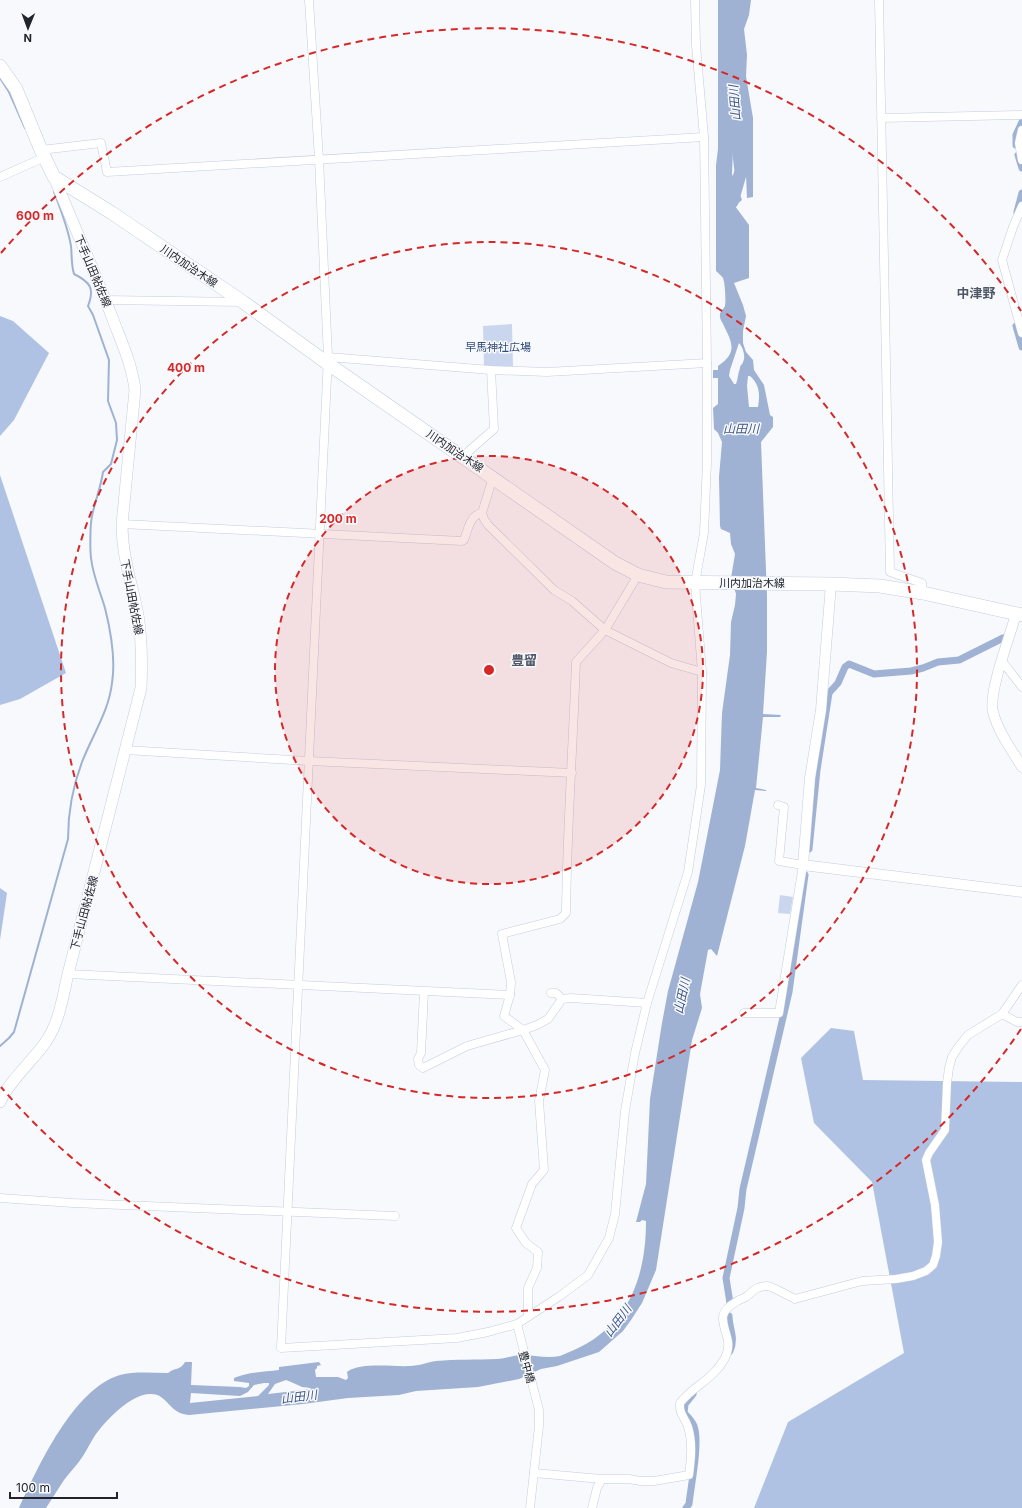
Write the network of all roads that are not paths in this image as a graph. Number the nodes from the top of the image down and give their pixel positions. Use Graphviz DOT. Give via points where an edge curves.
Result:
graph roads {
  1 [pos="309,0"];
  2 [pos="695,0"];
  3 [pos="879,0"];
  4 [pos="0,66"];
  5 [pos="1022,115"];
  6 [pos="881,118"];
  7 [pos="1022,130"];
  8 [pos="704,138"];
  9 [pos="43,153"];
  10 [pos="319,159"];
  11 [pos="1022,160"];
  12 [pos="0,177"];
  13 [pos="54,177"];
  14 [pos="1022,208"];
  15 [pos="106,300"];
  16 [pos="243,302"];
  17 [pos="1022,333"];
  18 [pos="327,360"];
  19 [pos="706,363"];
  20 [pos="491,370"];
  21 [pos="462,457"];
  22 [pos="492,477"];
  23 [pos="482,512"];
  24 [pos="122,524"];
  25 [pos="319,533"];
  26 [pos="638,575"];
  27 [pos="697,583"];
  28 [pos="831,584"];
  29 [pos="923,593"];
  30 [pos="1019,615"];
  31 [pos="605,630"];
  32 [pos="1002,661"];
  33 [pos="702,672"];
  34 [pos="1022,687"];
  35 [pos="125,750"];
  36 [pos="309,761"];
  37 [pos="1022,767"];
  38 [pos="572,773"];
  39 [pos="778,805"];
  40 [pos="803,865"];
  41 [pos="1022,892"];
  42 [pos="68,974"];
  43 [pos="299,985"];
  44 [pos="1022,985"];
  45 [pos="424,992"];
  46 [pos="550,993"];
  47 [pos="510,995"];
  48 [pos="562,999"];
  49 [pos="647,1003"];
  50 [pos="744,1013"];
  51 [pos="1002,1014"];
  52 [pos="1022,1022"];
  53 [pos="523,1030"];
  54 [pos="0,1102"];
  55 [pos="0,1198"];
  56 [pos="288,1211"];
  57 [pos="395,1216"];
  58 [pos="528,1316"];
  59 [pos="517,1326"];
  60 [pos="534,1474"];
  61 [pos="602,1479"];
  62 [pos="530,1508"];
  63 [pos="592,1508"];
  1 -- 10 [label="street"];
  2 -- 8 [label="street"];
  3 -- 6 [label="street"];
  4 -- 9 [label="main road" via="16,89"];
  5 -- 6 [label="street"];
  6 -- 29 [label="street" via="890,572 922,583"];
  7 -- 11 [label="street" via="1019,143"];
  8 -- 10 [label="street"];
  8 -- 19 [label="street"];
  9 -- 10 [label="street" via="100,143 107,172"];
  9 -- 12 [label="street"];
  9 -- 13 [label="main road"];
  10 -- 18 [label="street"];
  13 -- 15 [label="main road, 下手山田帖佐線"];
  13 -- 16 [label="main road, 川内加治木線"];
  14 -- 17 [label="street" via="1002,260"];
  15 -- 16 [label="street"];
  15 -- 24 [label="main road, 下手山田帖佐線" via="132,368 135,390"];
  16 -- 18 [label="main road, 川内加治木線"];
  18 -- 20 [label="street"];
  18 -- 21 [label="main road, 川内加治木線"];
  18 -- 25 [label="street"];
  19 -- 20 [label="street" via="547,372"];
  19 -- 27 [label="street" via="707,462 704,533"];
  20 -- 21 [label="street" via="494,429"];
  21 -- 22 [label="main road, 川内加治木線"];
  22 -- 23 [label="street"];
  22 -- 26 [label="main road, 川内加治木線" via="614,563"];
  23 -- 25 [label="street" via="471,520 462,541"];
  23 -- 31 [label="street" via="488,526 554,590 572,601"];
  24 -- 25 [label="street"];
  24 -- 35 [label="main road, 下手山田帖佐線" via="124,557 138,615 142,668 141,688"];
  25 -- 36 [label="street"];
  26 -- 27 [label="main road, 川内加治木線" via="666,582"];
  26 -- 31 [label="street"];
  27 -- 28 [label="main road, 川内加治木線"];
  27 -- 33 [label="street"];
  28 -- 29 [label="main road, 川内加治木線" via="880,586"];
  28 -- 40 [label="street" via="821,710 810,778"];
  29 -- 30 [label="main road, 川内加治木線"];
  30 -- 32 [label="street"];
  31 -- 33 [label="street" via="671,663"];
  31 -- 38 [label="street" via="576,662"];
  32 -- 34 [label="street"];
  32 -- 37 [label="street" via="993,695 993,712 997,725"];
  33 -- 49 [label="street" via="700,785 688,872"];
  35 -- 36 [label="street"];
  35 -- 42 [label="main road, 下手山田帖佐線"];
  36 -- 38 [label="street"];
  36 -- 43 [label="street"];
  38 -- 47 [label="street" via="566,858 566,912 560,919 502,934 511,982"];
  39 -- 40 [label="street" via="784,807 779,861"];
  40 -- 41 [label="street"];
  40 -- 50 [label="street" via="779,1013"];
  42 -- 43 [label="street"];
  42 -- 54 [label="main road, 下手山田帖佐線" via="60,1012 46,1042 12,1083"];
  43 -- 45 [label="street"];
  43 -- 56 [label="street"];
  44 -- 51 [label="street"];
  45 -- 47 [label="street"];
  45 -- 53 [label="street" via="421,1053 418,1060 423,1068 467,1046"];
  46 -- 48 [label="street" via="556,993"];
  47 -- 53 [label="street" via="504,1016"];
  48 -- 49 [label="street"];
  48 -- 53 [label="street" via="548,1019"];
  49 -- 58 [label="street" via="625,1111 615,1214 609,1238 588,1275"];
  51 -- 52 [label="street"];
  51 -- 61 [label="street" via="968,1035 952,1057 945,1130 926,1160 935,1205 938,1242 933,1265 913,1276 862,1281 795,1299 769,1286 758,1288 728,1308 723,1319 728,1338 724,1358 714,1374 680,1403 681,1415 688,1426 690,1437 690,1475 654,1480"];
  53 -- 58 [label="street" via="544,1070 539,1101 544,1170 532,1184 516,1228 526,1243 538,1252 536,1268 528,1288"];
  55 -- 56 [label="street"];
  56 -- 57 [label="street"];
  56 -- 59 [label="street" via="281,1348 457,1338"];
  58 -- 59 [label="street"];
  59 -- 60 [label="street, 豊中橋" via="537,1404 539,1426"];
  60 -- 61 [label="street"];
  60 -- 62 [label="street, 豊中橋"];
  61 -- 63 [label="street"];
}
